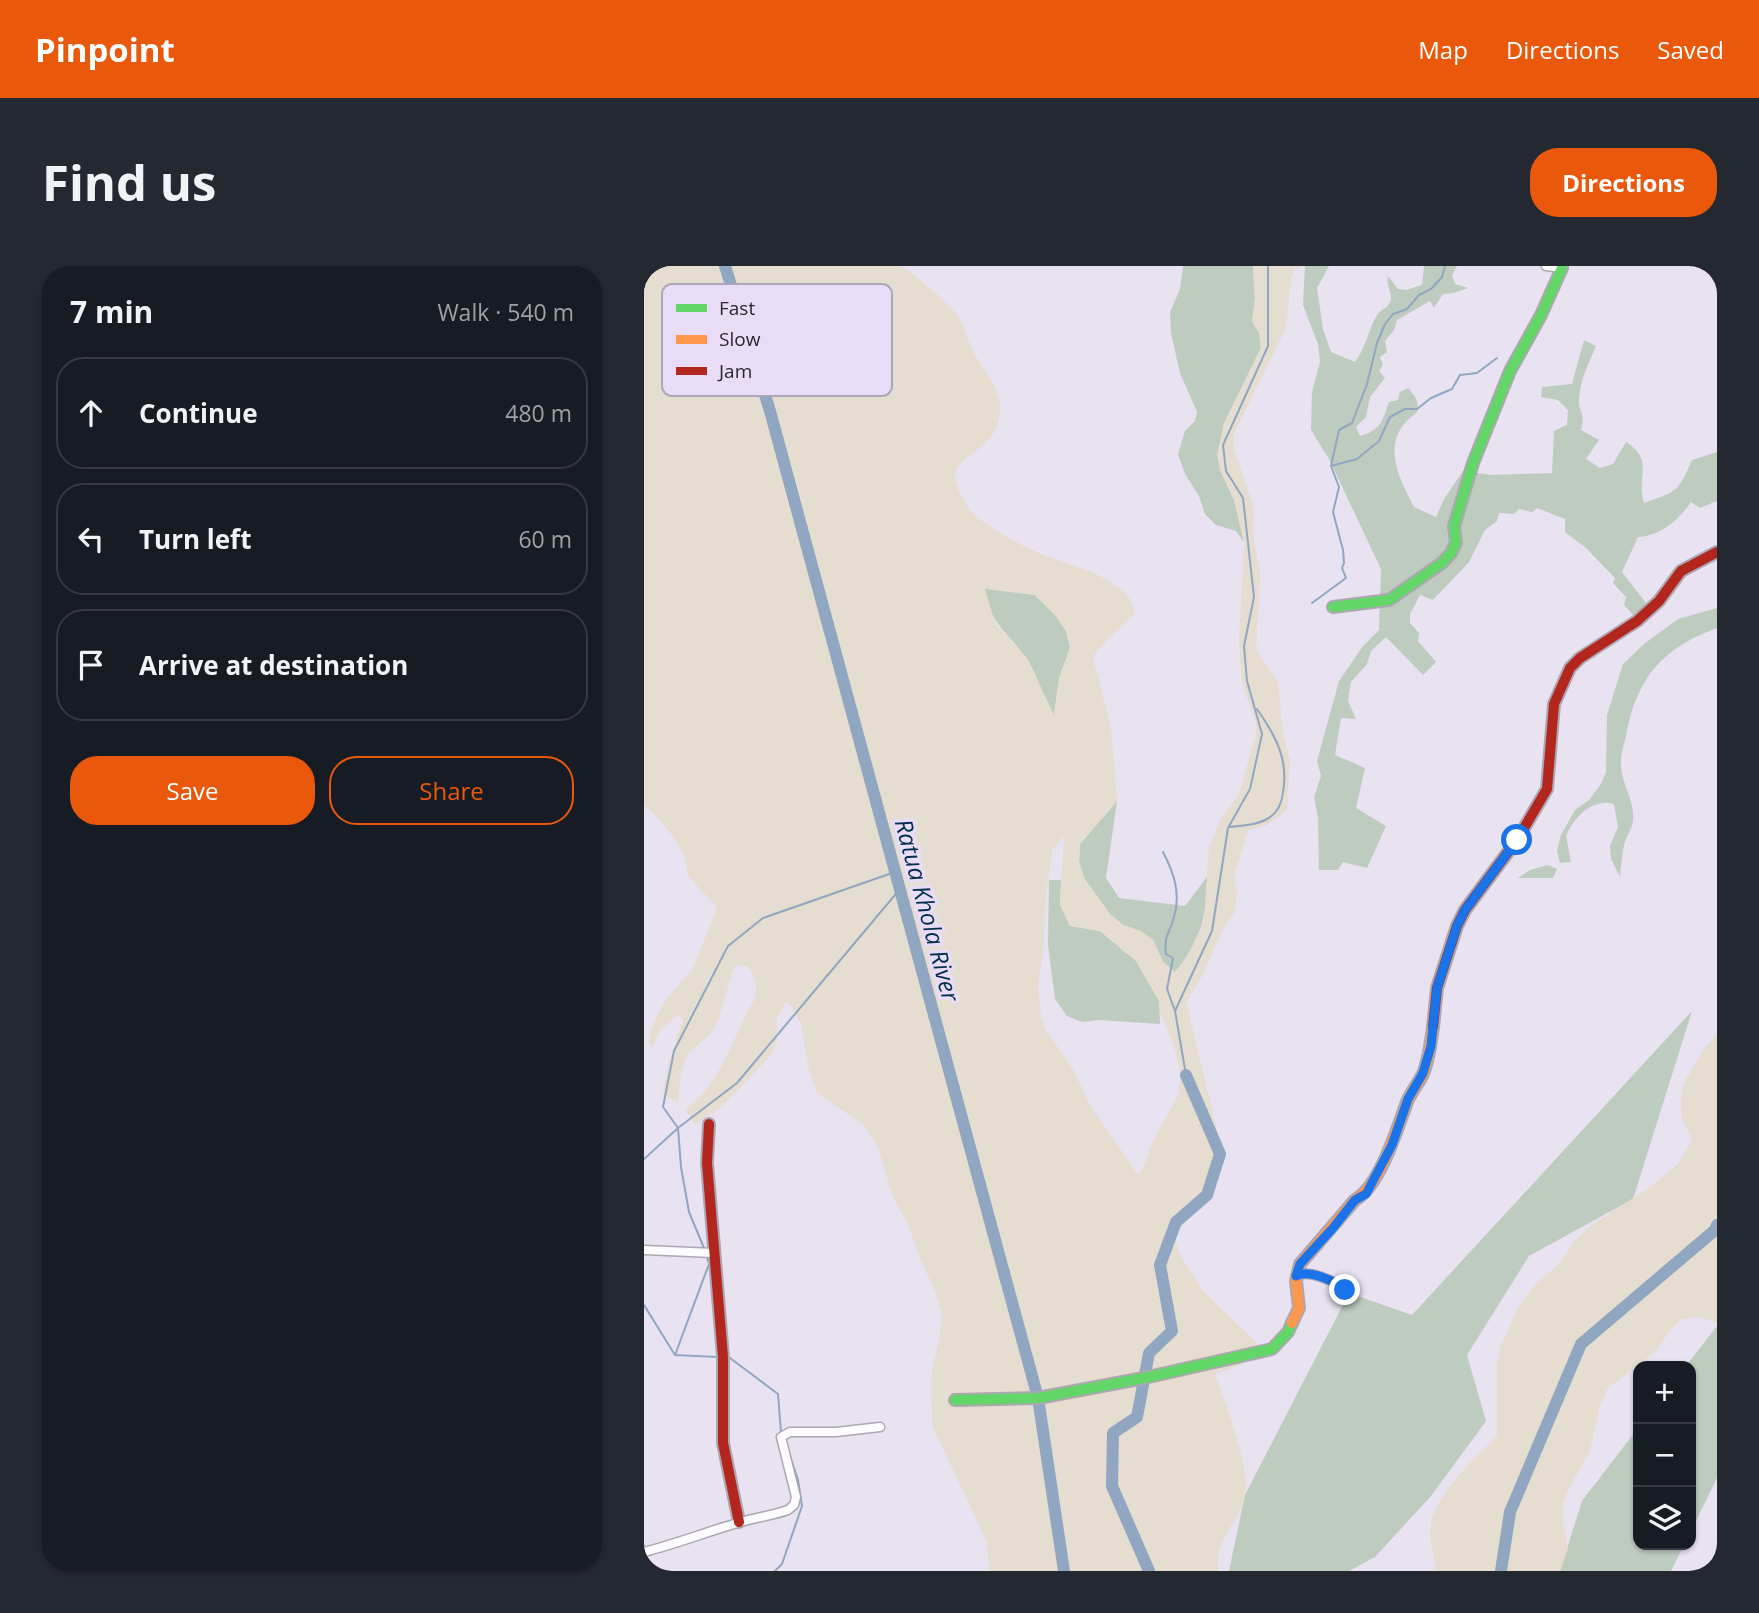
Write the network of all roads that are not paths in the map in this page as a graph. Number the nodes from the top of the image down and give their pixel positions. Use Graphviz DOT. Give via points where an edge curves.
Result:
graph roads {
  1 [pos="1546,266"];
  2 [pos="1562,267"];
  3 [pos="1717,552"];
  4 [pos="1333,607"];
  5 [pos="709,1124"];
  6 [pos="644,1250"];
  7 [pos="714,1253"];
  8 [pos="1296,1276"];
  9 [pos="1345,1290"];
  10 [pos="955,1400"];
  11 [pos="880,1427"];
  12 [pos="739,1522"];
  13 [pos="644,1552"];
  1 -- 2 [label="street"];
  2 -- 4 [label="street" via="1510,371 1473,463 1451,553 1389,600"];
  3 -- 8 [label="street" via="1681,572 1637,621 1570,668 1554,704 1547,789 1457,926 1437,988 1431,1046 1423,1073 1392,1145 1366,1194 1355,1200 1300,1264"];
  5 -- 7 [label="street" via="707,1163"];
  6 -- 7 [label="street"];
  7 -- 12 [label="street" via="723,1357 723,1443"];
  8 -- 9 [label="street" via="1312,1274"];
  8 -- 10 [label="street" via="1298,1312 1272,1349 1038,1398"];
  11 -- 12 [label="street" via="790,1432 781,1437 793,1480 794,1505"];
  12 -- 13 [label="street"];
}
